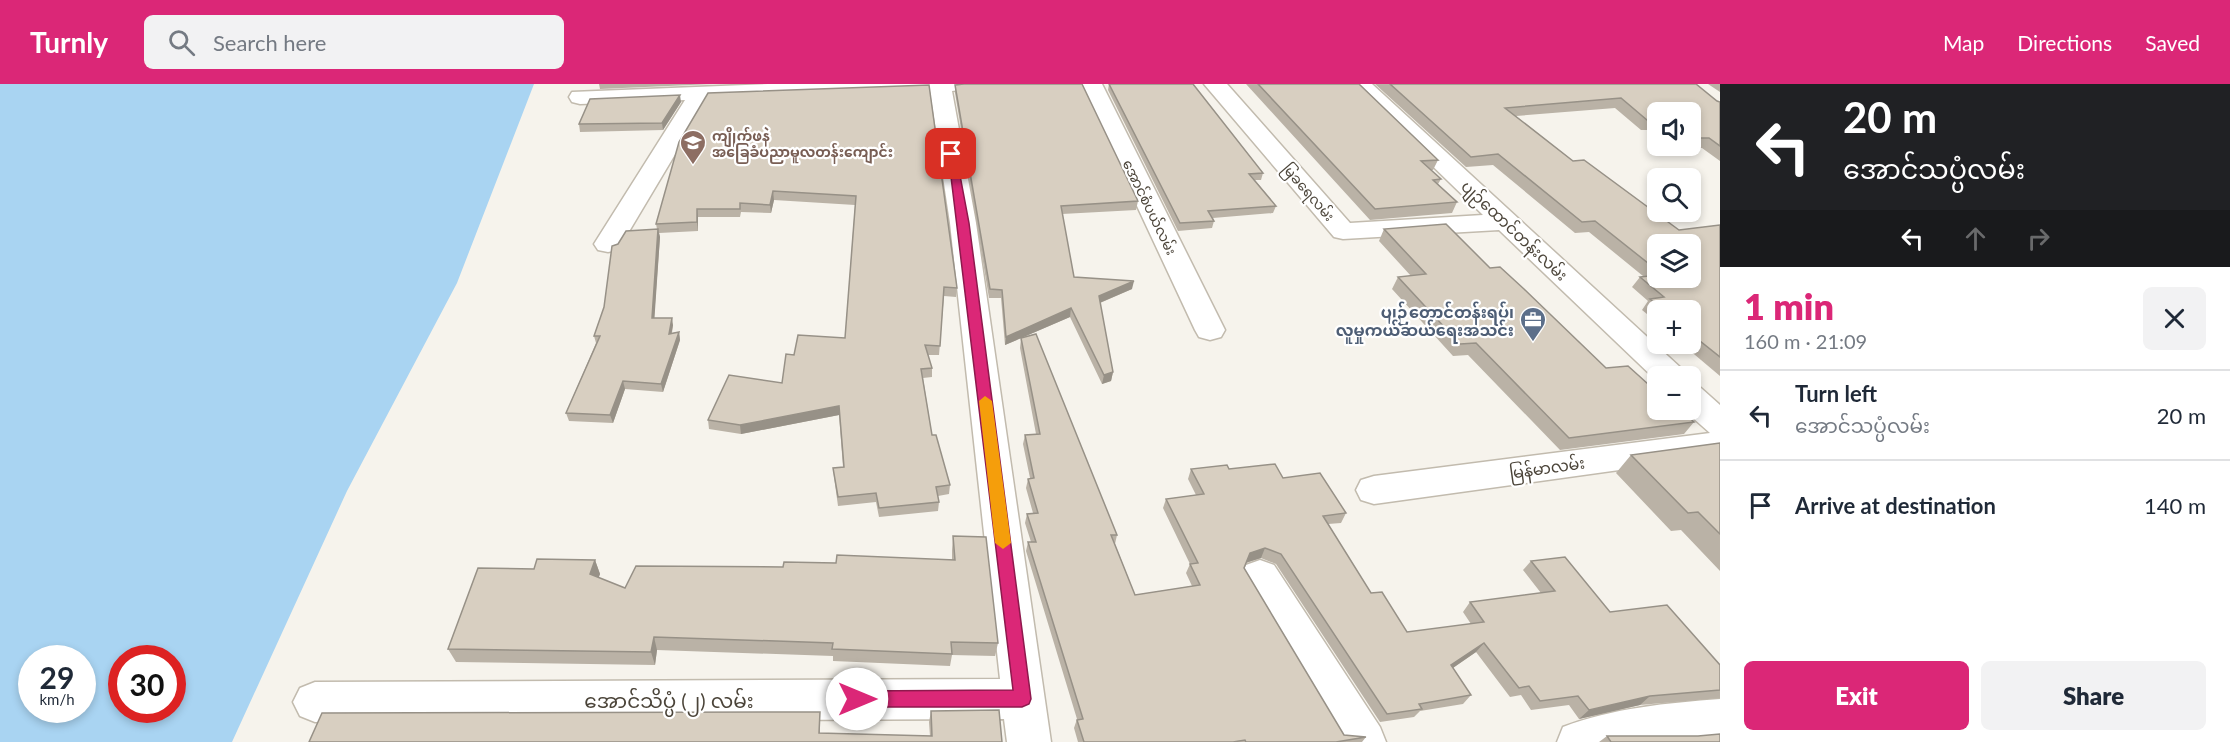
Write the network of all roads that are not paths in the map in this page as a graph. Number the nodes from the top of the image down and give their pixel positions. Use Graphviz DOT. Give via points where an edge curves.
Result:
graph roads {
  1 [pos="959,84"];
  2 [pos="1090,84"];
  3 [pos="1215,84"];
  4 [pos="1359,84"];
  5 [pos="940,85"];
  6 [pos="701,92"];
  7 [pos="580,97"];
  8 [pos="1506,222"];
  9 [pos="608,244"];
  10 [pos="1210,330"];
  11 [pos="1659,366"];
  12 [pos="1701,406"];
  13 [pos="1720,424"];
  14 [pos="1720,444"];
  15 [pos="1374,490"];
  16 [pos="1260,576"];
  17 [pos="1022,699"];
  18 [pos="315,702"];
  19 [pos="1720,719"];
  20 [pos="1029,742"];
  21 [pos="1364,742"];
  22 [pos="1579,742"];
  1 -- 5 [label="street"];
  2 -- 10 [label="street, အောင်စံပယ်လမ်း"];
  3 -- 8 [label="street, မြခရေလမ်း" via="1343,231"];
  4 -- 8 [label="street, ပျဉ်ထောင်တန်းလမ်း"];
  5 -- 6 [label="street"];
  5 -- 17 [label="street" via="963,223"];
  6 -- 7 [label="street"];
  6 -- 9 [label="street"];
  8 -- 11 [label="street, ပျဉ်ထောင်တန်းလမ်း"];
  12 -- 13 [label="street"];
  14 -- 15 [label="street, မြန်မာလမ်း"];
  16 -- 21 [label="street"];
  17 -- 18 [label="street, အောင်သိပ္ပံ (၂) လမ်း"];
  17 -- 20 [label="street"];
  19 -- 22 [label="street" via="1670,723"];
}
